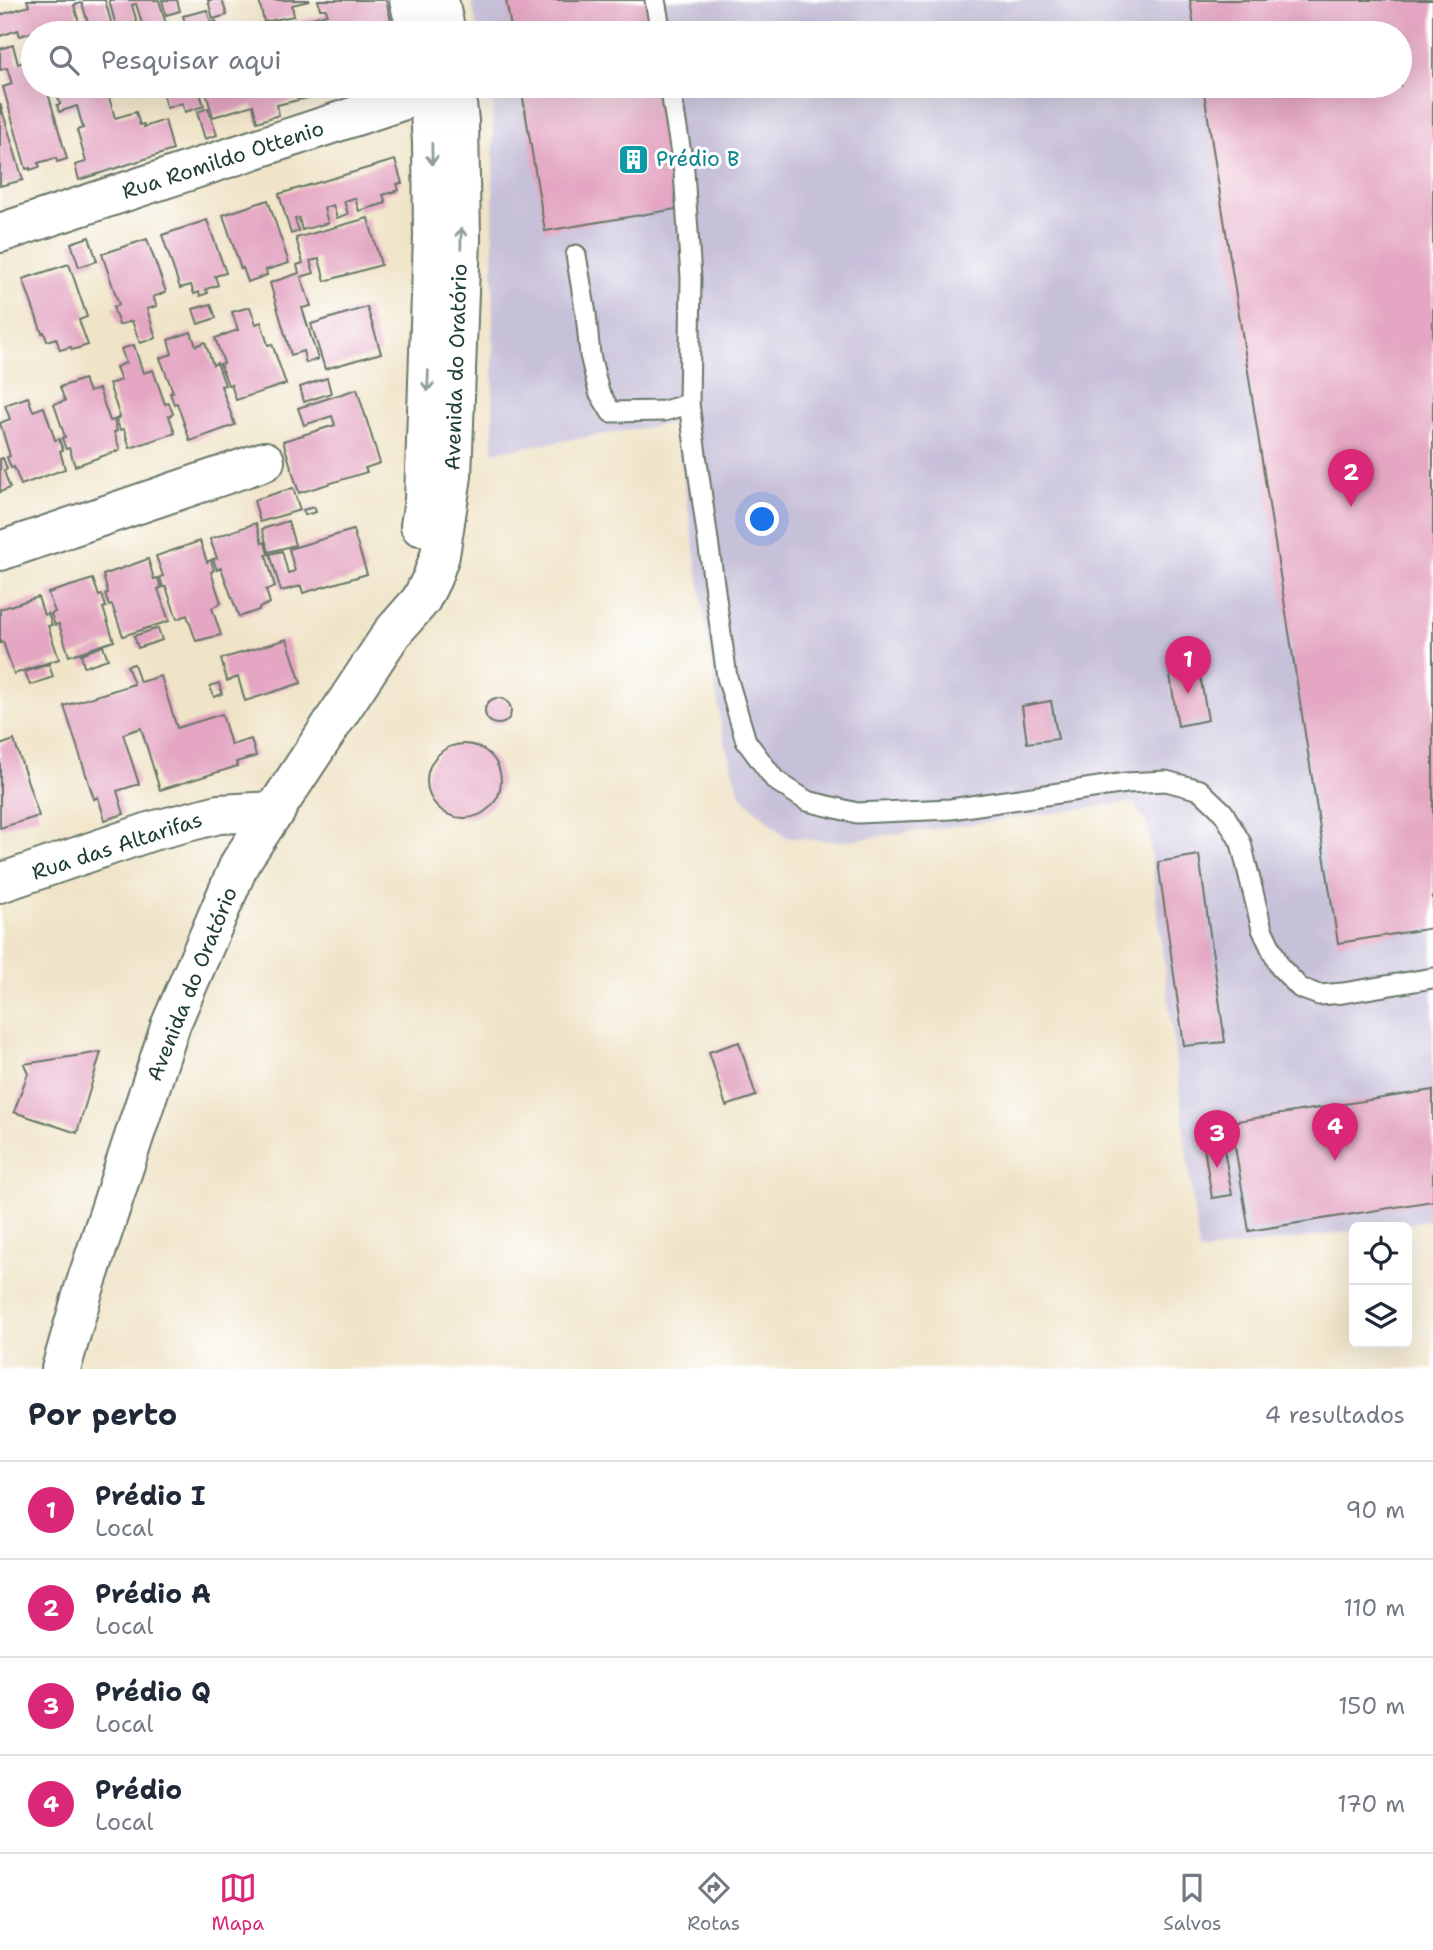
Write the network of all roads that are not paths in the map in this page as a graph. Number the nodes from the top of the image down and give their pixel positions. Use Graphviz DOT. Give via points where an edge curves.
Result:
graph roads {
  1 [pos="409,0"];
  2 [pos="439,0"];
  3 [pos="655,0"];
  4 [pos="414,21"];
  5 [pos="443,21"];
  6 [pos="659,21"];
  7 [pos="406,98"];
  8 [pos="445,98"];
  9 [pos="672,98"];
  10 [pos="0,233"];
  11 [pos="576,255"];
  12 [pos="689,404"];
  13 [pos="265,461"];
  14 [pos="0,551"];
  15 [pos="276,811"];
  16 [pos="0,883"];
  17 [pos="1433,978"];
  18 [pos="61,1369"];
  1 -- 4 [label="main road"];
  2 -- 5 [label="main road"];
  3 -- 6 [label="lane"];
  7 -- 10 [label="main road, Rua Romildo Ottenio"];
  8 -- 15 [label="main road, Avenida do Oratório" via="459,121 461,239 452,476 440,555 421,600 393,633"];
  9 -- 12 [label="lane" via="684,171 691,278"];
  11 -- 12 [label="lane" via="590,355 599,392 611,412 664,411"];
  12 -- 17 [label="lane" via="727,677 746,741 775,780 807,801 857,813 951,808 1126,783 1166,781 1200,790 1223,812 1241,844 1262,929 1280,967 1300,988 1319,995"];
  13 -- 14 [label="main road"];
  15 -- 16 [label="main road, Rua das Altarifas" via="219,814 152,831"];
  15 -- 18 [label="main road, Avenida do Oratório" via="240,863 171,1024"];
}
